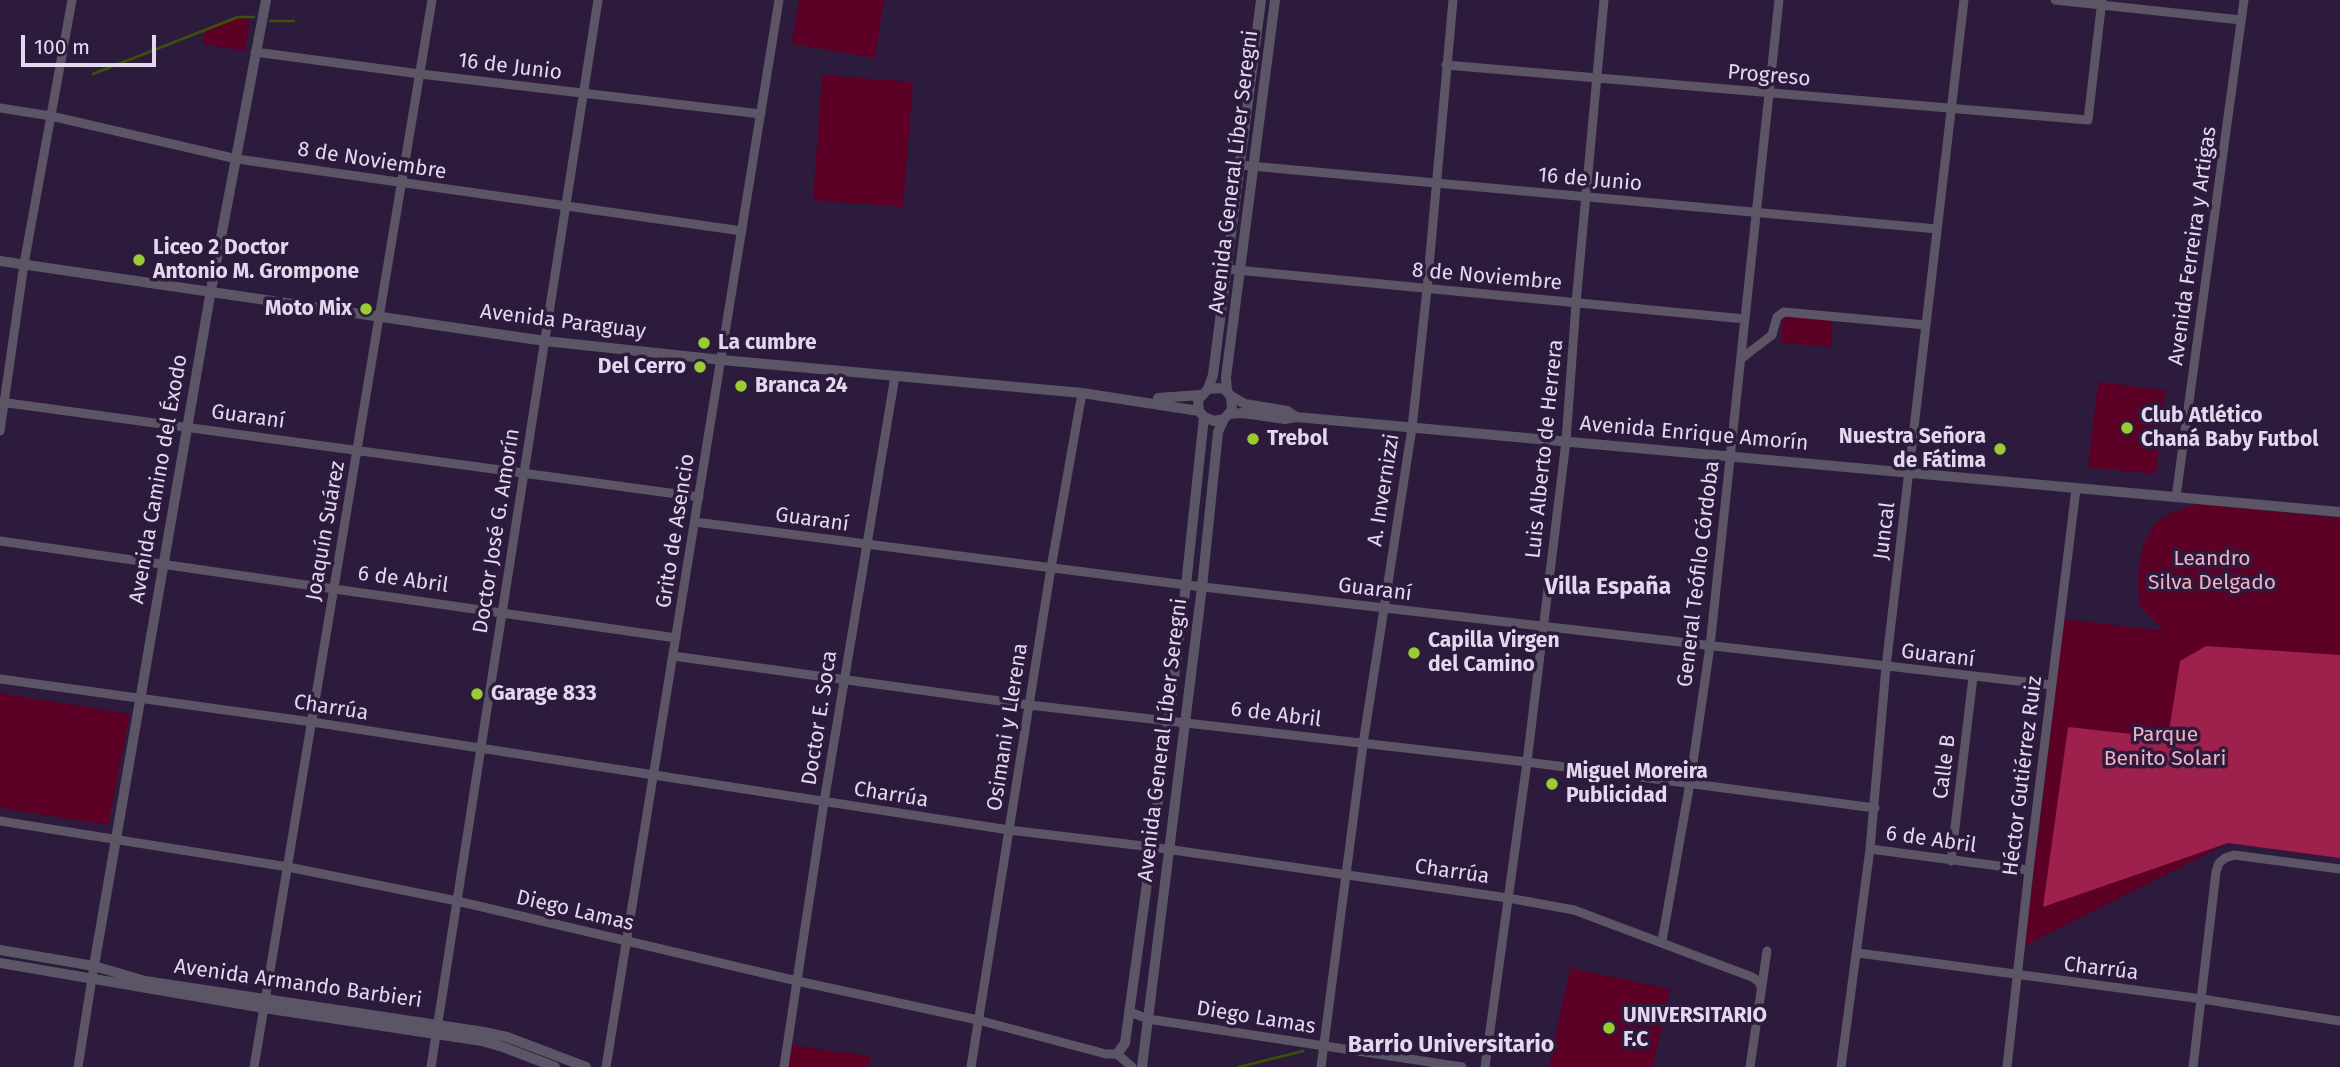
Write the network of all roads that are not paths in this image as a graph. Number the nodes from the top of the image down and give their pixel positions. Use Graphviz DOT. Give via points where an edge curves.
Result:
graph roads {
  1 [pos="72,0"];
  2 [pos="266,0"];
  3 [pos="432,0"];
  4 [pos="598,0"];
  5 [pos="779,0"];
  6 [pos="1261,0"];
  7 [pos="1275,0"];
  8 [pos="1452,0"];
  9 [pos="1604,0"];
  10 [pos="1779,0"];
  11 [pos="1964,0"];
  12 [pos="2055,0"];
  13 [pos="2244,0"];
  14 [pos="2102,2"];
  15 [pos="2241,20"];
  16 [pos="255,52"];
  17 [pos="1446,65"];
  18 [pos="420,74"];
  19 [pos="1597,79"];
  20 [pos="584,94"];
  21 [pos="1769,94"];
  22 [pos="0,108"];
  23 [pos="1952,110"];
  24 [pos="761,114"];
  25 [pos="51,116"];
  26 [pos="237,159"];
  27 [pos="1240,164"];
  28 [pos="1254,166"];
  29 [pos="1435,182"];
  30 [pos="402,184"];
  31 [pos="1586,197"];
  32 [pos="566,208"];
  33 [pos="1756,213"];
  34 [pos="1937,229"];
  35 [pos="742,232"];
  36 [pos="0,261"];
  37 [pos="24,264"];
  38 [pos="1226,269"];
  39 [pos="1240,270"];
  40 [pos="1427,289"];
  41 [pos="211,290"];
  42 [pos="1576,303"];
  43 [pos="380,317"];
  44 [pos="1745,319"];
  45 [pos="1926,325"];
  46 [pos="545,341"];
  47 [pos="1742,358"];
  48 [pos="722,360"];
  49 [pos="895,376"];
  50 [pos="1204,392"];
  51 [pos="1082,393"];
  52 [pos="1229,394"];
  53 [pos="1124,398"];
  54 [pos="2,402"];
  55 [pos="1202,414"];
  56 [pos="1227,417"];
  57 [pos="1296,417"];
  58 [pos="187,426"];
  59 [pos="1412,428"];
  60 [pos="0,431"];
  61 [pos="1566,441"];
  62 [pos="358,450"];
  63 [pos="1731,457"];
  64 [pos="524,473"];
  65 [pos="1909,473"];
  66 [pos="2076,489"];
  67 [pos="699,497"];
  68 [pos="2176,497"];
  69 [pos="2340,512"];
  70 [pos="695,522"];
  71 [pos="0,541"];
  72 [pos="865,545"];
  73 [pos="163,564"];
  74 [pos="1051,568"];
  75 [pos="1186,585"];
  76 [pos="1202,587"];
  77 [pos="334,588"];
  78 [pos="1383,608"];
  79 [pos="502,613"];
  80 [pos="1543,626"];
  81 [pos="676,638"];
  82 [pos="1710,646"];
  83 [pos="673,656"];
  84 [pos="1886,667"];
  85 [pos="1973,677"];
  86 [pos="0,679"];
  87 [pos="844,679"];
  88 [pos="2052,685"];
  89 [pos="140,698"];
  90 [pos="1029,705"];
  91 [pos="1169,720"];
  92 [pos="312,722"];
  93 [pos="1185,722"];
  94 [pos="1363,744"];
  95 [pos="481,749"];
  96 [pos="1527,762"];
  97 [pos="654,774"];
  98 [pos="1690,783"];
  99 [pos="824,802"];
  100 [pos="1875,808"];
  101 [pos="0,821"];
  102 [pos="1009,830"];
  103 [pos="116,839"];
  104 [pos="1152,847"];
  105 [pos="1168,849"];
  106 [pos="1870,849"];
  107 [pos="1951,861"];
  108 [pos="288,867"];
  109 [pos="2340,869"];
  110 [pos="2029,870"];
  111 [pos="1346,875"];
  112 [pos="1508,898"];
  113 [pos="457,901"];
  114 [pos="627,941"];
  115 [pos="1662,941"];
  116 [pos="0,950"];
  117 [pos="1767,951"];
  118 [pos="1858,953"];
  119 [pos="0,963"];
  120 [pos="93,972"];
  121 [pos="2018,975"];
  122 [pos="797,981"];
  123 [pos="1762,988"];
  124 [pos="2202,999"];
  125 [pos="265,1003"];
  126 [pos="1130,1012"];
  127 [pos="1148,1019"];
  128 [pos="978,1020"];
  129 [pos="2340,1021"];
  130 [pos="437,1029"];
  131 [pos="1324,1047"];
  132 [pos="1117,1054"];
  133 [pos="78,1067"];
  134 [pos="254,1067"];
  135 [pos="431,1067"];
  136 [pos="555,1067"];
  137 [pos="586,1067"];
  138 [pos="606,1067"];
  139 [pos="784,1067"];
  140 [pos="971,1067"];
  141 [pos="1132,1067"];
  142 [pos="1142,1067"];
  143 [pos="1321,1067"];
  144 [pos="1462,1067"];
  145 [pos="1485,1067"];
  146 [pos="1750,1067"];
  147 [pos="1841,1067"];
  148 [pos="2007,1067"];
  149 [pos="2193,1067"];
  1 -- 25 [label="street"];
  2 -- 16 [label="street, Avenida Camino del Éxodo"];
  3 -- 18 [label="street, Joaquín Suárez"];
  4 -- 20 [label="street, Doctor José G. Amorín"];
  5 -- 24 [label="street, Grito de Asencio"];
  6 -- 27 [label="street, Avenida General Líber Seregni"];
  7 -- 28 [label="street, Avenida General Líber Seregni"];
  8 -- 17 [label="street, A. Invernizzi"];
  9 -- 19 [label="street, Luis Alberto de Herrera"];
  10 -- 21 [label="street, General Teófilo Córdoba"];
  11 -- 23 [label="street, Juncal"];
  12 -- 14 [label="street"];
  13 -- 15 [label="street, Avenida Ferreira y Artigas"];
  14 -- 15 [label="street"];
  14 -- 23 [label="street, Progreso" via="2088,120"];
  15 -- 68 [label="street, Avenida Ferreira y Artigas"];
  16 -- 18 [label="street, 16 de Junio"];
  16 -- 26 [label="street, Avenida Camino del Éxodo"];
  17 -- 19 [label="street, Progreso"];
  17 -- 29 [label="street, A. Invernizzi"];
  18 -- 20 [label="street, 16 de Junio"];
  18 -- 30 [label="street, Joaquín Suárez"];
  19 -- 21 [label="street, Progreso"];
  19 -- 31 [label="street, Luis Alberto de Herrera"];
  20 -- 24 [label="street, 16 de Junio"];
  20 -- 32 [label="street, Doctor José G. Amorín"];
  21 -- 23 [label="street, Progreso"];
  21 -- 33 [label="street, General Teófilo Córdoba"];
  22 -- 25 [label="street, 8 de Noviembre"];
  23 -- 34 [label="street, Juncal"];
  24 -- 35 [label="street, Grito de Asencio"];
  25 -- 26 [label="street, 8 de Noviembre"];
  25 -- 37 [label="street"];
  26 -- 30 [label="street, 8 de Noviembre"];
  26 -- 41 [label="street, Avenida Camino del Éxodo"];
  27 -- 28 [label="street, 16 de Junio"];
  27 -- 38 [label="street, Avenida General Líber Seregni"];
  28 -- 29 [label="street, 16 de Junio"];
  28 -- 39 [label="street, Avenida General Líber Seregni"];
  29 -- 31 [label="street, 16 de Junio"];
  29 -- 40 [label="street, A. Invernizzi"];
  30 -- 32 [label="street, 8 de Noviembre"];
  30 -- 43 [label="street, Joaquín Suárez"];
  31 -- 33 [label="street, 16 de Junio"];
  31 -- 42 [label="street, Luis Alberto de Herrera"];
  32 -- 35 [label="street, 8 de Noviembre"];
  32 -- 46 [label="street, Doctor José G. Amorín"];
  33 -- 34 [label="street, 16 de Junio"];
  33 -- 44 [label="street, General Teófilo Córdoba"];
  34 -- 45 [label="street, Juncal"];
  35 -- 48 [label="street, Grito de Asencio"];
  36 -- 37 [label="street, Avenida Paraguay"];
  37 -- 41 [label="street, Avenida Paraguay"];
  37 -- 54 [label="street"];
  38 -- 39 [label="street, 8 de Noviembre"];
  38 -- 50 [label="street, Avenida General Líber Seregni" via="1213,375"];
  39 -- 40 [label="street, 8 de Noviembre"];
  39 -- 52 [label="street, Avenida General Líber Seregni" via="1226,377"];
  40 -- 42 [label="street, 8 de Noviembre"];
  40 -- 59 [label="street, A. Invernizzi"];
  41 -- 43 [label="street, Avenida Paraguay"];
  41 -- 58 [label="street, Avenida Camino del Éxodo"];
  42 -- 44 [label="street, 8 de Noviembre"];
  42 -- 61 [label="street, Luis Alberto de Herrera"];
  43 -- 46 [label="street, Avenida Paraguay"];
  43 -- 62 [label="street, Joaquín Suárez"];
  44 -- 47 [label="street, General Teófilo Córdoba"];
  45 -- 47 [label="street" via="1784,312 1777,317 1772,335"];
  45 -- 65 [label="street, Juncal"];
  46 -- 48 [label="street, Avenida Paraguay"];
  46 -- 64 [label="street, Doctor José G. Amorín"];
  47 -- 63 [label="street, General Teófilo Córdoba"];
  48 -- 49 [label="street, Avenida Paraguay"];
  48 -- 67 [label="street, Grito de Asencio"];
  49 -- 51 [label="street, Avenida Paraguay"];
  49 -- 72 [label="street, Doctor E. Soca"];
  50 -- 52 [label="street" via="1218,387"];
  50 -- 53 [label="street, Avenida Paraguay"];
  50 -- 55 [label="street"];
  51 -- 53 [label="street, Avenida Paraguay"];
  51 -- 74 [label="street, Osimani y Llerena"];
  52 -- 56 [label="street" via="1233,405"];
  52 -- 57 [label="street, Avenida Enrique Amorín" via="1245,404 1287,411"];
  53 -- 55 [label="street, Avenida Paraguay"];
  54 -- 58 [label="street, Guaraní"];
  54 -- 60 [label="street"];
  55 -- 56 [label="street" via="1214,421"];
  55 -- 75 [label="street, Avenida General Líber Seregni"];
  56 -- 57 [label="street, Avenida Enrique Amorín" via="1243,413"];
  56 -- 76 [label="street, Avenida General Líber Seregni" via="1218,432"];
  57 -- 59 [label="street, Avenida Enrique Amorín"];
  58 -- 62 [label="street, Guaraní"];
  58 -- 73 [label="street, Avenida Camino del Éxodo"];
  59 -- 61 [label="street, Avenida Enrique Amorín"];
  59 -- 78 [label="street, A. Invernizzi"];
  61 -- 63 [label="street, Avenida Enrique Amorín"];
  61 -- 80 [label="street, Luis Alberto de Herrera"];
  62 -- 64 [label="street, Guaraní"];
  62 -- 77 [label="street, Joaquín Suárez"];
  63 -- 65 [label="street, Avenida Enrique Amorín"];
  63 -- 82 [label="street, General Teófilo Córdoba"];
  64 -- 67 [label="street, Guaraní"];
  64 -- 79 [label="street, Doctor José G. Amorín"];
  65 -- 66 [label="street, Avenida Enrique Amorín"];
  65 -- 84 [label="street, Juncal"];
  66 -- 68 [label="street, Avenida Enrique Amorín"];
  66 -- 88 [label="street, Héctor Gutiérrez Ruiz"];
  67 -- 70 [label="street, Grito de Asencio"];
  68 -- 69 [label="street, Avenida Enrique Amorín"];
  70 -- 72 [label="street, Guaraní"];
  70 -- 81 [label="street, Grito de Asencio"];
  71 -- 73 [label="street, 6 de Abril"];
  72 -- 74 [label="street, Guaraní"];
  72 -- 87 [label="street, Doctor E. Soca"];
  73 -- 77 [label="street, 6 de Abril"];
  73 -- 89 [label="street, Avenida Camino del Éxodo"];
  74 -- 75 [label="street, Guaraní"];
  74 -- 90 [label="street, Osimani y Llerena"];
  75 -- 76 [label="street, Guaraní"];
  75 -- 91 [label="street, Avenida General Líber Seregni"];
  76 -- 78 [label="street, Guaraní"];
  76 -- 93 [label="street, Avenida General Líber Seregni"];
  77 -- 79 [label="street, 6 de Abril"];
  77 -- 92 [label="street, Joaquín Suárez"];
  78 -- 80 [label="street, Guaraní"];
  78 -- 94 [label="street, A. Invernizzi"];
  79 -- 81 [label="street, 6 de Abril"];
  79 -- 95 [label="street, Doctor José G. Amorín"];
  80 -- 82 [label="street, Guaraní"];
  80 -- 96 [label="street, Luis Alberto de Herrera"];
  81 -- 83 [label="street, Grito de Asencio"];
  82 -- 84 [label="street, Guaraní"];
  82 -- 98 [label="street, General Teófilo Córdoba"];
  83 -- 87 [label="street, 6 de Abril"];
  83 -- 97 [label="street, Grito de Asencio"];
  84 -- 85 [label="street, Guaraní"];
  84 -- 100 [label="street, Juncal"];
  85 -- 88 [label="street, Guaraní"];
  85 -- 107 [label="street, Calle B"];
  86 -- 89 [label="street, Charrúa"];
  87 -- 90 [label="street, 6 de Abril"];
  87 -- 99 [label="street, Doctor E. Soca"];
  88 -- 110 [label="street, Héctor Gutiérrez Ruiz"];
  89 -- 92 [label="street, Charrúa"];
  89 -- 103 [label="street, Avenida Camino del Éxodo"];
  90 -- 91 [label="street, 6 de Abril"];
  90 -- 102 [label="street, Osimani y Llerena"];
  91 -- 93 [label="street, 6 de Abril"];
  91 -- 104 [label="street, Avenida General Líber Seregni"];
  92 -- 95 [label="street, Charrúa"];
  92 -- 108 [label="street, Joaquín Suárez"];
  93 -- 94 [label="street, 6 de Abril"];
  93 -- 105 [label="street, Avenida General Líber Seregni"];
  94 -- 96 [label="street, 6 de Abril"];
  94 -- 111 [label="street, A. Invernizzi"];
  95 -- 97 [label="street, Charrúa"];
  95 -- 113 [label="street, Doctor José G. Amorín"];
  96 -- 98 [label="street, 6 de Abril"];
  96 -- 112 [label="street, Luis Alberto de Herrera"];
  97 -- 99 [label="street, Charrúa"];
  97 -- 114 [label="street, Grito de Asencio"];
  98 -- 100 [label="street, 6 de Abril"];
  98 -- 115 [label="street, General Teófilo Córdoba"];
  99 -- 102 [label="street, Charrúa"];
  99 -- 122 [label="street, Doctor E. Soca"];
  100 -- 106 [label="street, Juncal"];
  101 -- 103 [label="street, Diego Lamas"];
  102 -- 104 [label="street, Charrúa"];
  102 -- 128 [label="street, Osimani y Llerena"];
  103 -- 108 [label="street, Diego Lamas"];
  103 -- 120 [label="street, Avenida Camino del Éxodo"];
  104 -- 105 [label="street, Charrúa"];
  104 -- 126 [label="street, Avenida General Líber Seregni"];
  105 -- 111 [label="street, Charrúa"];
  105 -- 127 [label="street, Avenida General Líber Seregni"];
  106 -- 107 [label="street, 6 de Abril"];
  106 -- 118 [label="street, Juncal"];
  107 -- 110 [label="street, 6 de Abril"];
  108 -- 113 [label="street, Diego Lamas"];
  108 -- 125 [label="street, Joaquín Suárez"];
  109 -- 124 [label="street" via="2234,855 2225,858 2216,872"];
  110 -- 121 [label="street, Héctor Gutiérrez Ruiz"];
  111 -- 112 [label="street, Charrúa"];
  111 -- 131 [label="street, A. Invernizzi"];
  112 -- 115 [label="street, Charrúa" via="1574,910"];
  112 -- 145 [label="street, Luis Alberto de Herrera"];
  113 -- 114 [label="street, Diego Lamas"];
  113 -- 130 [label="street, Doctor José G. Amorín"];
  114 -- 122 [label="street, Diego Lamas"];
  114 -- 138 [label="street, Grito de Asencio"];
  115 -- 123 [label="street, Charrúa" via="1752,977"];
  116 -- 120 [label="street, Avenida Armando Barbieri"];
  117 -- 123 [label="street"];
  118 -- 121 [label="street, Charrúa"];
  118 -- 147 [label="street, Juncal"];
  119 -- 120 [label="street, Avenida Armando Barbieri"];
  120 -- 125 [label="street, Avenida Armando Barbieri"];
  120 -- 133 [label="street"];
  121 -- 124 [label="street, Charrúa"];
  121 -- 148 [label="street, Héctor Gutiérrez Ruiz"];
  122 -- 128 [label="street, Diego Lamas"];
  122 -- 139 [label="street, Doctor E. Soca"];
  123 -- 146 [label="street"];
  124 -- 129 [label="street, Charrúa"];
  124 -- 149 [label="street"];
  125 -- 130 [label="street, Avenida Armando Barbieri"];
  125 -- 134 [label="street, Joaquín Suárez"];
  126 -- 127 [label="street, Diego Lamas"];
  126 -- 132 [label="street, Avenida General Líber Seregni" via="1125,1043"];
  127 -- 131 [label="street, Diego Lamas"];
  127 -- 142 [label="street, Avenida General Líber Seregni"];
  128 -- 132 [label="street, Diego Lamas"];
  128 -- 140 [label="street, Osimani y Llerena"];
  130 -- 135 [label="street, Doctor José G. Amorín"];
  130 -- 136 [label="street, Avenida Armando Barbieri" via="503,1046"];
  130 -- 137 [label="street, Avenida Armando Barbieri" via="507,1037"];
  131 -- 143 [label="street, A. Invernizzi"];
  131 -- 144 [label="street, Diego Lamas"];
  132 -- 141 [label="street"];
}
